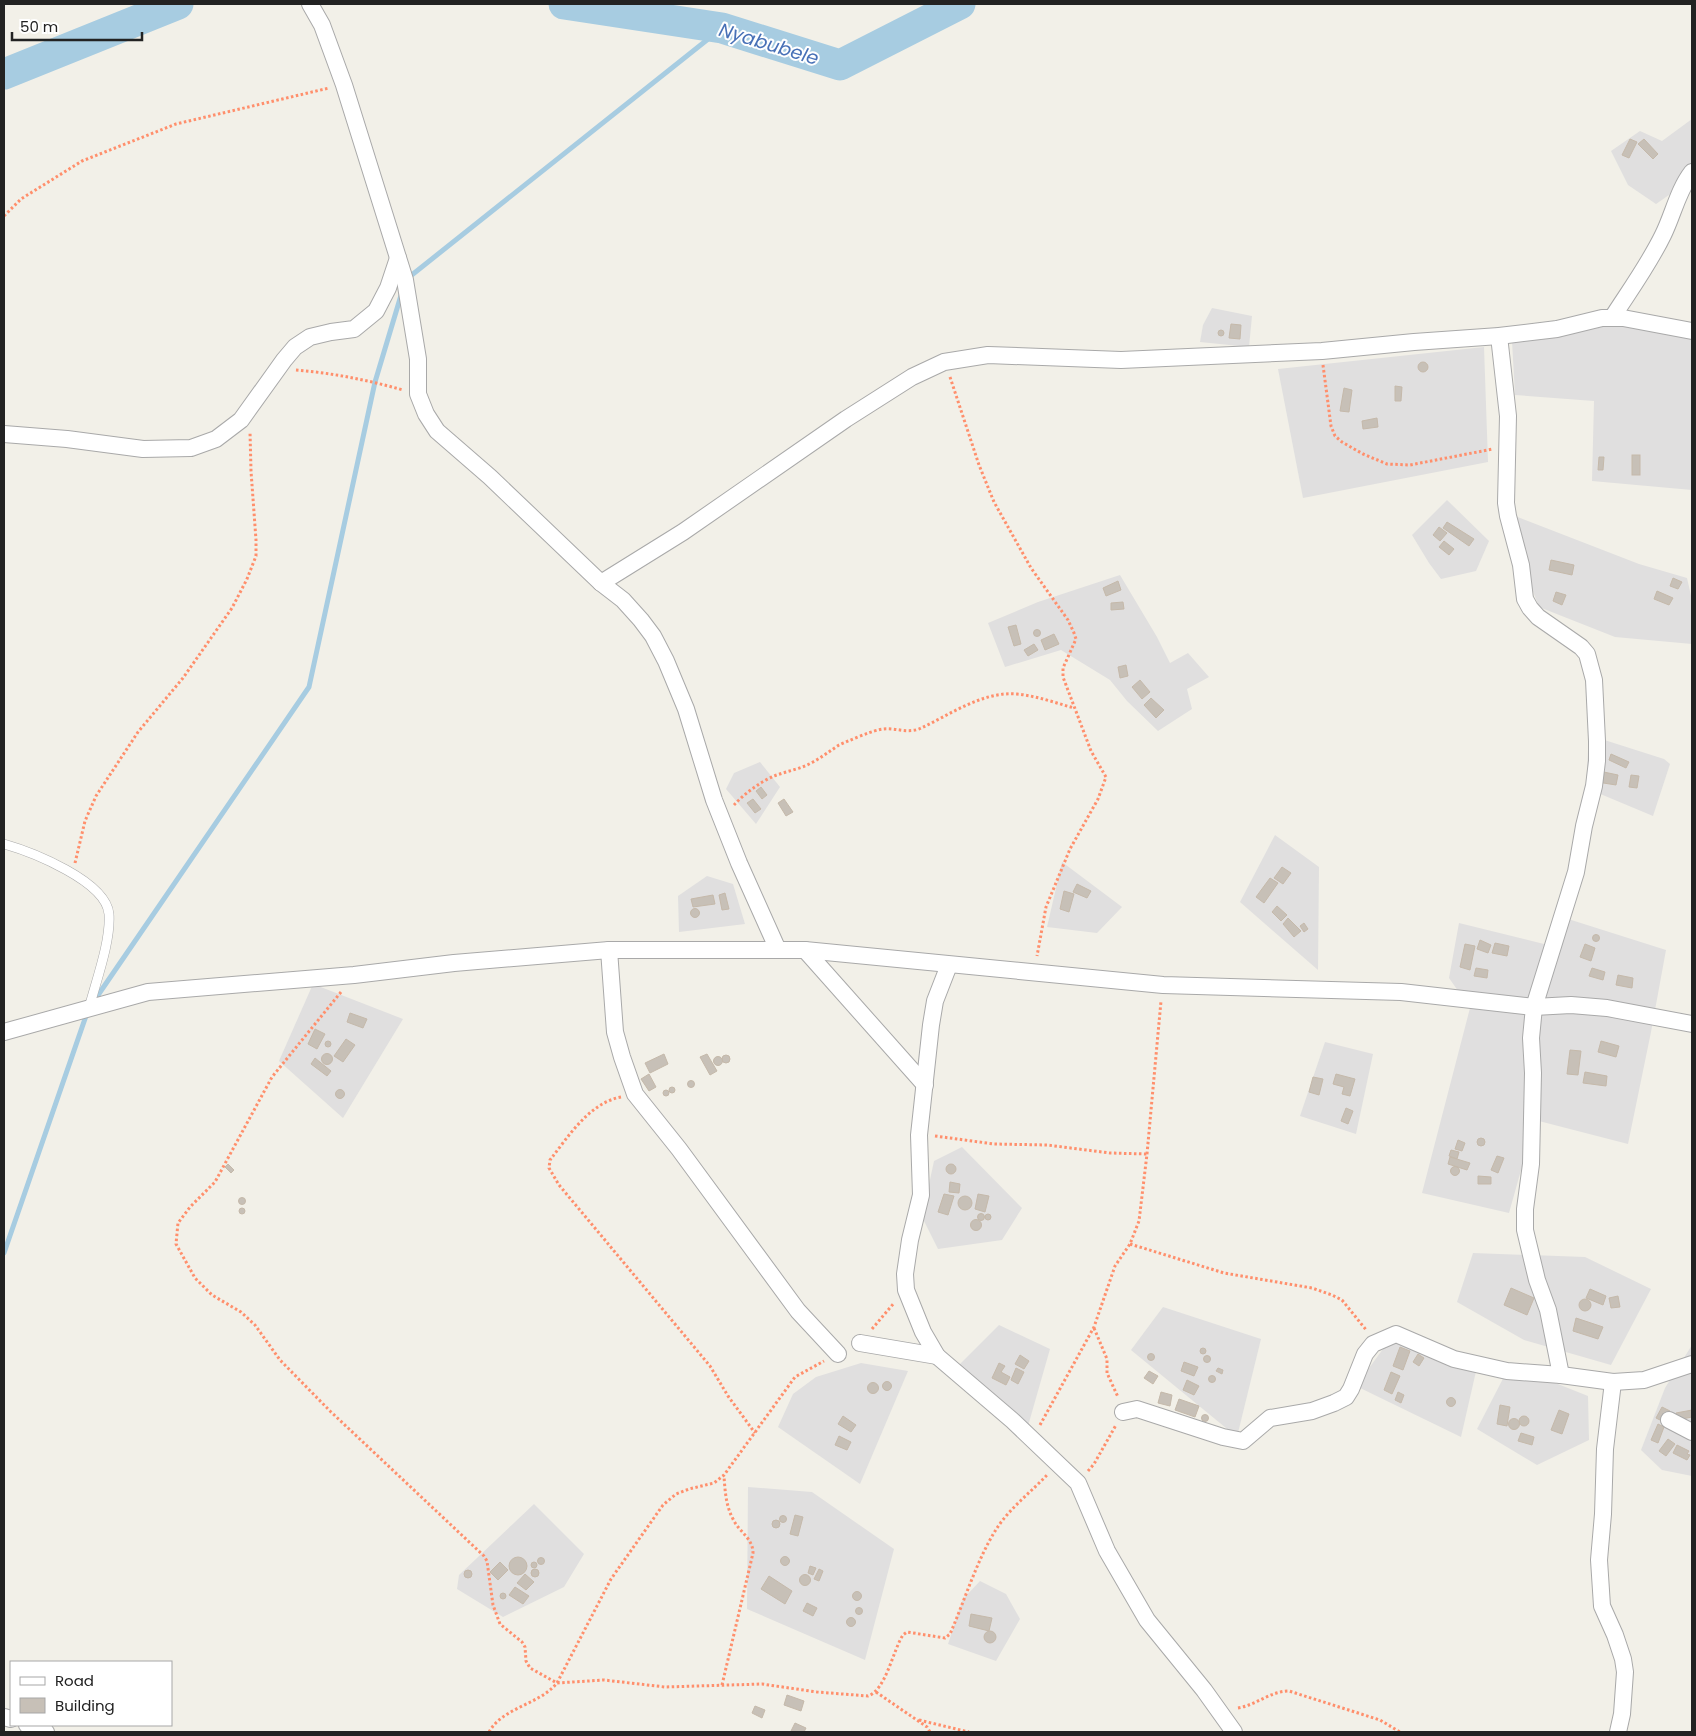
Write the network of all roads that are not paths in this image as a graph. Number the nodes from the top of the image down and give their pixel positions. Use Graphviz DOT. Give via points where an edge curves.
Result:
graph roads {
  1 [pos="310,4"];
  2 [pos="1692,172"];
  3 [pos="398,258"];
  4 [pos="1612,318"];
  5 [pos="1692,331"];
  6 [pos="1499,336"];
  7 [pos="4,434"];
  8 [pos="601,583"];
  9 [pos="4,844"];
  10 [pos="609,950"];
  11 [pos="778,950"];
  12 [pos="805,950"];
  13 [pos="949,965"];
  14 [pos="1534,1007"];
  15 [pos="89,1008"];
  16 [pos="1692,1024"];
  17 [pos="4,1032"];
  18 [pos="925,1085"];
  19 [pos="860,1343"];
  20 [pos="838,1354"];
  21 [pos="937,1356"];
  22 [pos="1692,1364"];
  23 [pos="1561,1375"];
  24 [pos="1613,1382"];
  25 [pos="1123,1412"];
  26 [pos="1669,1420"];
  27 [pos="1692,1432"];
  28 [pos="30,1726"];
  29 [pos="46,1732"];
  30 [pos="1234,1732"];
  31 [pos="1618,1732"];
  1 -- 3 [label="street" via="322,25 344,85"];
  2 -- 4 [label="street" via="1655,251"];
  3 -- 7 [label="street" via="376,311 354,328 310,337 295,347 241,420 216,438 191,448 143,449"];
  3 -- 8 [label="street" via="409,298 418,359 418,394 426,414 437,430"];
  4 -- 5 [label="street"];
  4 -- 6 [label="street"];
  6 -- 8 [label="street" via="1322,351 1121,360 988,355 944,362 912,377 846,419 683,532"];
  6 -- 14 [label="street" via="1508,416 1506,503 1521,565 1525,599 1534,614 1587,654 1594,680 1597,741 1594,786 1576,872"];
  8 -- 11 [label="street" via="623,600 640,620 666,661 692,725 714,800"];
  9 -- 15 [label="lane" via="25,850 86,881 102,897 108,911 109,930"];
  10 -- 11 [label="street"];
  10 -- 15 [label="street" via="148,992"];
  10 -- 20 [label="street" via="615,1032 635,1094 798,1310"];
  11 -- 12 [label="street"];
  12 -- 13 [label="street"];
  12 -- 18 [label="street"];
  13 -- 14 [label="street" via="1163,985 1401,992"];
  13 -- 18 [label="street" via="935,1001"];
  14 -- 16 [label="street" via="1553,1004 1607,1008"];
  14 -- 23 [label="street" via="1531,1164 1525,1230 1548,1310"];
  15 -- 17 [label="street"];
  18 -- 21 [label="street" via="919,1134 920,1195 905,1274 906,1290 922,1332"];
  19 -- 21 [label="street"];
  21 -- 30 [label="street" via="1013,1421 1078,1483 1107,1550 1147,1620"];
  22 -- 24 [label="street" via="1644,1380"];
  23 -- 24 [label="street"];
  23 -- 25 [label="street" via="1507,1371 1454,1359 1396,1334 1373,1344 1346,1396 1312,1411 1270,1418 1243,1441 1137,1409"];
  24 -- 31 [label="street" via="1605,1449 1599,1560 1602,1606 1616,1635 1626,1672"];
  26 -- 27 [label="street"];
  28 -- 29 [label="street"];
}
